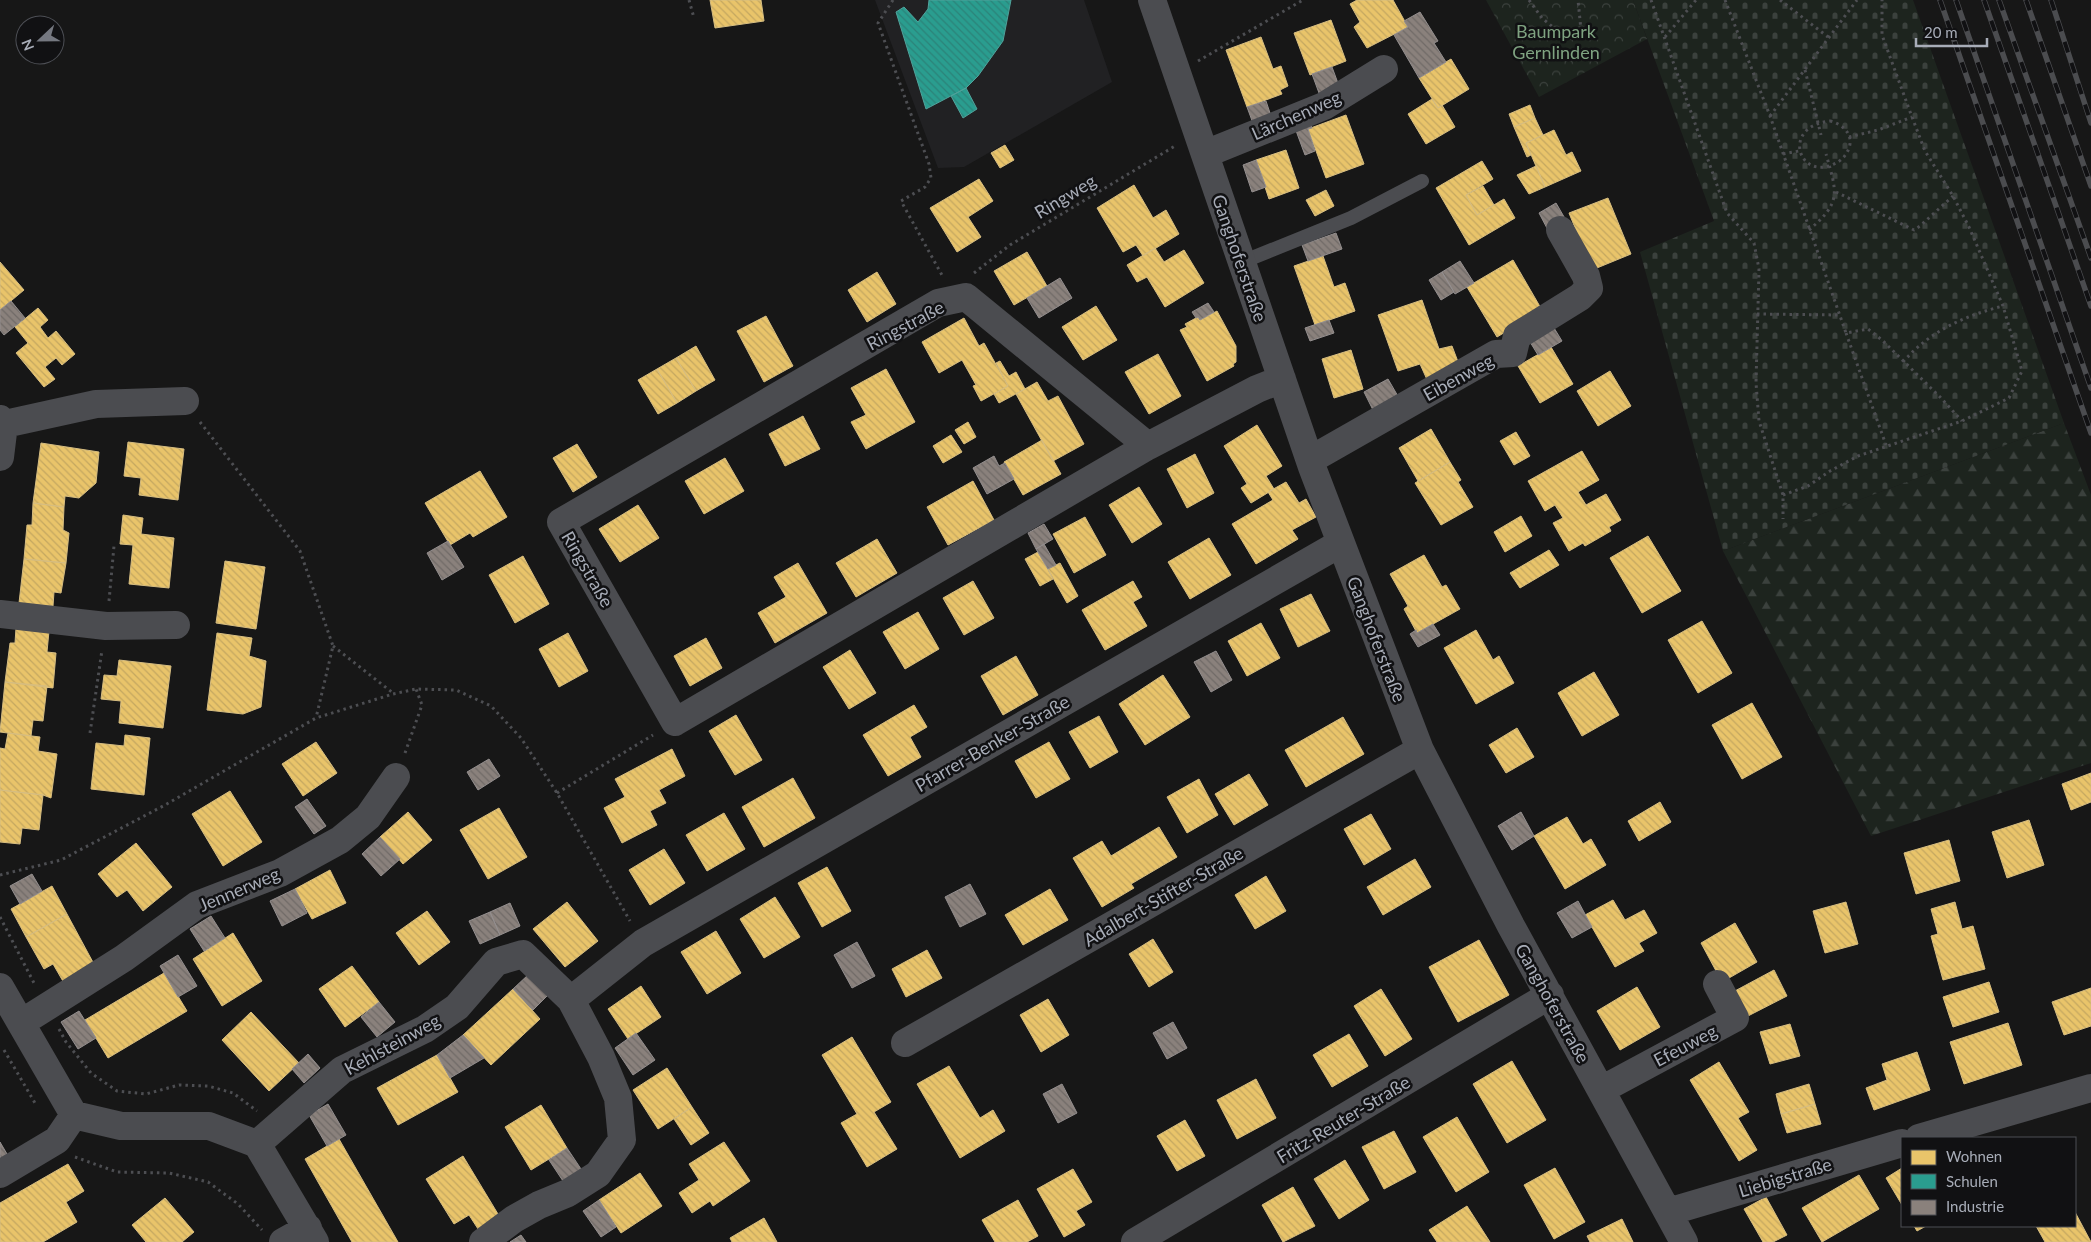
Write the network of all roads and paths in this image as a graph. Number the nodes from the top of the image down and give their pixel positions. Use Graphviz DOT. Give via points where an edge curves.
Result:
graph roads {
  1 [pos="689,0"];
  2 [pos="893,0"];
  3 [pos="1152,0"];
  4 [pos="1303,0"];
  5 [pos="1529,0"];
  6 [pos="1578,0"];
  7 [pos="1651,0"];
  8 [pos="1696,0"];
  9 [pos="1725,0"];
  10 [pos="1780,0"];
  11 [pos="1856,0"];
  12 [pos="1882,0"];
  13 [pos="694,18"];
  14 [pos="1828,37"];
  15 [pos="1665,38"];
  16 [pos="1384,69"];
  17 [pos="1805,69"];
  18 [pos="1178,73"];
  19 [pos="1770,116"];
  20 [pos="1912,118"];
  21 [pos="1818,122"];
  22 [pos="1822,135"];
  23 [pos="1849,137"];
  24 [pos="1202,145"];
  25 [pos="1799,151"];
  26 [pos="1783,154"];
  27 [pos="1826,154"];
  28 [pos="1830,166"];
  29 [pos="1422,180"];
  30 [pos="1836,192"];
  31 [pos="1953,196"];
  32 [pos="1560,230"];
  33 [pos="1809,230"];
  34 [pos="1242,262"];
  35 [pos="966,298"];
  36 [pos="2003,306"];
  37 [pos="1757,314"];
  38 [pos="1840,315"];
  39 [pos="1846,333"];
  40 [pos="1903,362"];
  41 [pos="1282,379"];
  42 [pos="185,401"];
  43 [pos="1962,421"];
  44 [pos="1,423"];
  45 [pos="1886,445"];
  46 [pos="1148,446"];
  47 [pos="0,457"];
  48 [pos="1310,460"];
  49 [pos="1783,495"];
  50 [pos="1783,519"];
  51 [pos="1341,544"];
  52 [pos="0,614"];
  53 [pos="176,625"];
  54 [pos="333,646"];
  55 [pos="416,689"];
  56 [pos="393,694"];
  57 [pos="316,718"];
  58 [pos="675,722"];
  59 [pos="1420,750"];
  60 [pos="396,777"];
  61 [pos="557,793"];
  62 [pos="0,917"];
  63 [pos="1717,984"];
  64 [pos="0,987"];
  65 [pos="1550,995"];
  66 [pos="571,1000"];
  67 [pos="46,1007"];
  68 [pos="21,1024"];
  69 [pos="905,1043"];
  70 [pos="2091,1088"];
  71 [pos="1601,1090"];
  72 [pos="74,1114"];
  73 [pos="266,1136"];
  74 [pos="1922,1137"];
  75 [pos="1901,1143"];
  76 [pos="0,1174"];
  77 [pos="1668,1212"];
  78 [pos="312,1235"];
  79 [pos="283,1242"];
  80 [pos="483,1242"];
  81 [pos="1135,1242"];
  82 [pos="1684,1242"];
  1 -- 13 [label="path"];
  2 -- 35 [label="path" via="878,23 929,164 930,178 925,187 901,201 949,287"];
  3 -- 18 [label="street, Ganghoferstraße"];
  4 -- 18 [label="path"];
  5 -- 6 [label="path" via="1542,18 1568,40 1580,30"];
  7 -- 15 [label="path"];
  8 -- 15 [label="path"];
  9 -- 19 [label="path"];
  10 -- 14 [label="path"];
  11 -- 14 [label="path"];
  12 -- 20 [label="path" via="1882,36"];
  14 -- 17 [label="path"];
  15 -- 37 [label="path" via="1727,213 1754,243 1758,269"];
  16 -- 24 [label="street, Lärchenweg" via="1324,106"];
  17 -- 19 [label="path"];
  17 -- 21 [label="path"];
  18 -- 24 [label="street, Ganghoferstraße"];
  19 -- 26 [label="path"];
  20 -- 23 [label="path"];
  20 -- 31 [label="path" via="1925,151"];
  21 -- 22 [label="path"];
  21 -- 23 [label="path" via="1838,123 1846,129"];
  21 -- 25 [label="path" via="1802,134"];
  23 -- 28 [label="path" via="1850,146 1846,154 1840,162"];
  24 -- 34 [label="street, Ganghoferstraße"];
  24 -- 35 [label="path, Ringweg" via="1184,141 1010,245 966,280"];
  25 -- 26 [label="path"];
  25 -- 28 [label="path" via="1809,165 1819,168"];
  26 -- 33 [label="path"];
  27 -- 28 [label="path"];
  28 -- 30 [label="path"];
  29 -- 34 [label="lane" via="1351,218"];
  30 -- 31 [label="path" via="1914,230"];
  30 -- 33 [label="path" via="1824,218"];
  31 -- 36 [label="path"];
  32 -- 48 [label="street, Eibenweg" via="1586,276 1589,288 1580,297 1518,336 1513,353 1496,354"];
  33 -- 38 [label="path"];
  34 -- 41 [label="street, Ganghoferstraße"];
  35 -- 46 [label="street, Ringstraße"];
  35 -- 58 [label="street, Ringstraße" via="938,304 561,522"];
  36 -- 40 [label="path" via="1975,313 1948,325 1916,347"];
  36 -- 43 [label="path" via="2022,371 2009,398"];
  37 -- 38 [label="path"];
  37 -- 49 [label="path" via="1759,421"];
  38 -- 39 [label="path"];
  39 -- 40 [label="path" via="1868,329"];
  39 -- 45 [label="path"];
  40 -- 43 [label="path"];
  41 -- 46 [label="street"];
  41 -- 48 [label="street, Ganghoferstraße"];
  42 -- 44 [label="street" via="96,404"];
  42 -- 54 [label="path" via="300,551"];
  43 -- 45 [label="path"];
  44 -- 47 [label="street"];
  45 -- 49 [label="path" via="1858,456 1808,486"];
  46 -- 58 [label="street"];
  48 -- 51 [label="street, Ganghoferstraße"];
  49 -- 50 [label="path"];
  51 -- 59 [label="street, Ganghoferstraße"];
  51 -- 66 [label="street, Pfarrer-Benker-Straße" via="643,943"];
  52 -- 53 [label="street" via="106,626"];
  54 -- 56 [label="path"];
  54 -- 57 [label="path"];
  55 -- 60 [label="path" via="422,706"];
  58 -- 61 [label="path"];
  59 -- 65 [label="street, Ganghoferstraße"];
  59 -- 69 [label="street, Adalbert-Stifter-Straße"];
  60 -- 67 [label="street, Jennerweg" via="368,817 340,840 280,873 197,905 124,958"];
  62 -- 67 [label="path"];
  63 -- 71 [label="street, Efeuweg" via="1735,1018"];
  64 -- 68 [label="street"];
  65 -- 71 [label="street, Ganghoferstraße"];
  65 -- 81 [label="street, Fritz-Reuter-Straße"];
  66 -- 73 [label="street, Kehlsteinweg" via="522,954 496,962 457,1007 425,1029 342,1070"];
  66 -- 80 [label="street, Kehlsteinweg" via="618,1098 622,1140 598,1174 568,1193 514,1219"];
  67 -- 68 [label="street, Jennerweg"];
  67 -- 73 [label="path" via="66,1042 92,1073 117,1091 146,1094 179,1085 208,1086 233,1093 257,1110"];
  68 -- 72 [label="street"];
  70 -- 74 [label="street"];
  71 -- 77 [label="street, Ganghoferstraße"];
  72 -- 73 [label="street" via="121,1126 209,1126"];
  72 -- 76 [label="street" via="57,1140"];
  73 -- 78 [label="street"];
  75 -- 77 [label="street, Liebigstraße"];
  77 -- 82 [label="street, Ganghoferstraße"];
  78 -- 79 [label="street"];
}
